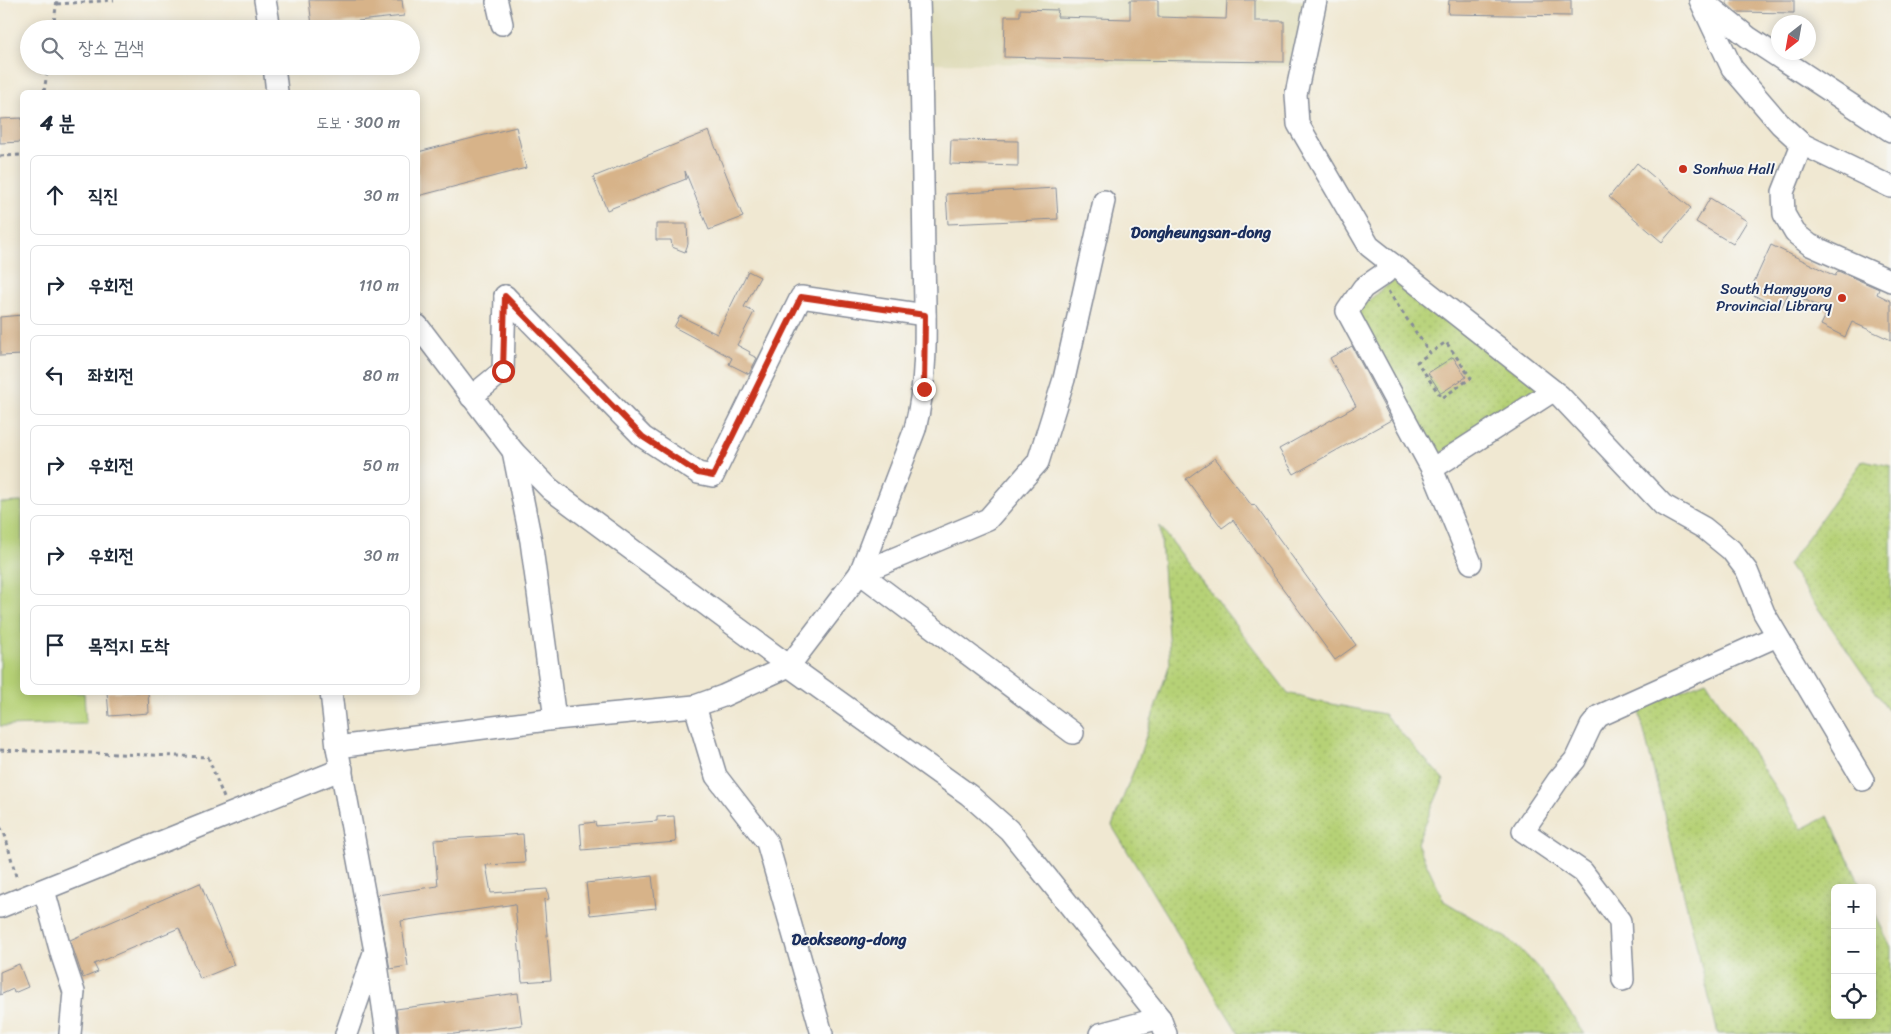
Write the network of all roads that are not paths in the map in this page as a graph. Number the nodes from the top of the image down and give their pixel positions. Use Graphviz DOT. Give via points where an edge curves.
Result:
graph roads {
  1 [pos="265,0"];
  2 [pos="919,0"];
  3 [pos="1316,0"];
  4 [pos="1700,0"];
  5 [pos="497,2"];
  6 [pos="268,20"];
  7 [pos="502,24"];
  8 [pos="275,75"];
  9 [pos="277,90"];
  10 [pos="1891,131"];
  11 [pos="1802,144"];
  12 [pos="1891,186"];
  13 [pos="1104,201"];
  14 [pos="1386,271"];
  15 [pos="1891,281"];
  16 [pos="925,315"];
  17 [pos="420,329"];
  18 [pos="1553,391"];
  19 [pos="471,397"];
  20 [pos="512,451"];
  21 [pos="1432,470"];
  22 [pos="1471,563"];
  23 [pos="860,573"];
  24 [pos="1777,636"];
  25 [pos="789,666"];
  26 [pos="331,695"];
  27 [pos="695,706"];
  28 [pos="555,719"];
  29 [pos="1073,733"];
  30 [pos="337,747"];
  31 [pos="342,769"];
  32 [pos="1863,780"];
  33 [pos="44,890"];
  34 [pos="0,907"];
  35 [pos="375,951"];
  36 [pos="1623,980"];
  37 [pos="1163,1026"];
  38 [pos="70,1034"];
  39 [pos="346,1034"];
  40 [pos="387,1034"];
  41 [pos="822,1034"];
  42 [pos="1100,1034"];
  1 -- 6 [label="street"];
  2 -- 16 [label="street"];
  3 -- 14 [label="street" via="1296,94 1298,124"];
  4 -- 10 [label="street" via="1742,32"];
  4 -- 11 [label="street" via="1732,68 1780,124"];
  5 -- 7 [label="street"];
  8 -- 9 [label="street"];
  11 -- 12 [label="street"];
  11 -- 15 [label="street" via="1783,192 1784,214 1795,233 1810,246"];
  13 -- 23 [label="street" via="1064,379 1038,462 988,519"];
  14 -- 18 [label="street"];
  14 -- 21 [label="street" via="1363,288 1347,311"];
  16 -- 19 [label="street" via="801,297 713,476 698,473 643,437 505,296 503,371"];
  16 -- 23 [label="street" via="925,370 915,429"];
  17 -- 19 [label="street"];
  18 -- 21 [label="street"];
  18 -- 24 [label="street" via="1663,505 1704,528 1731,550 1747,571"];
  19 -- 20 [label="street"];
  20 -- 25 [label="street" via="550,489"];
  20 -- 28 [label="street" via="531,541"];
  21 -- 22 [label="street"];
  23 -- 25 [label="street"];
  23 -- 29 [label="street"];
  24 -- 32 [label="street"];
  24 -- 36 [label="street" via="1599,716 1575,760 1523,831 1583,872 1620,921"];
  25 -- 27 [label="street"];
  25 -- 37 [label="street" via="969,795 1009,830"];
  26 -- 30 [label="street"];
  27 -- 28 [label="street"];
  27 -- 41 [label="street" via="716,776 767,842"];
  28 -- 30 [label="street"];
  30 -- 31 [label="street"];
  31 -- 33 [label="street"];
  31 -- 35 [label="street"];
  33 -- 34 [label="street"];
  33 -- 38 [label="street" via="74,992"];
  35 -- 39 [label="street"];
  35 -- 40 [label="street"];
  37 -- 42 [label="street"];
}
